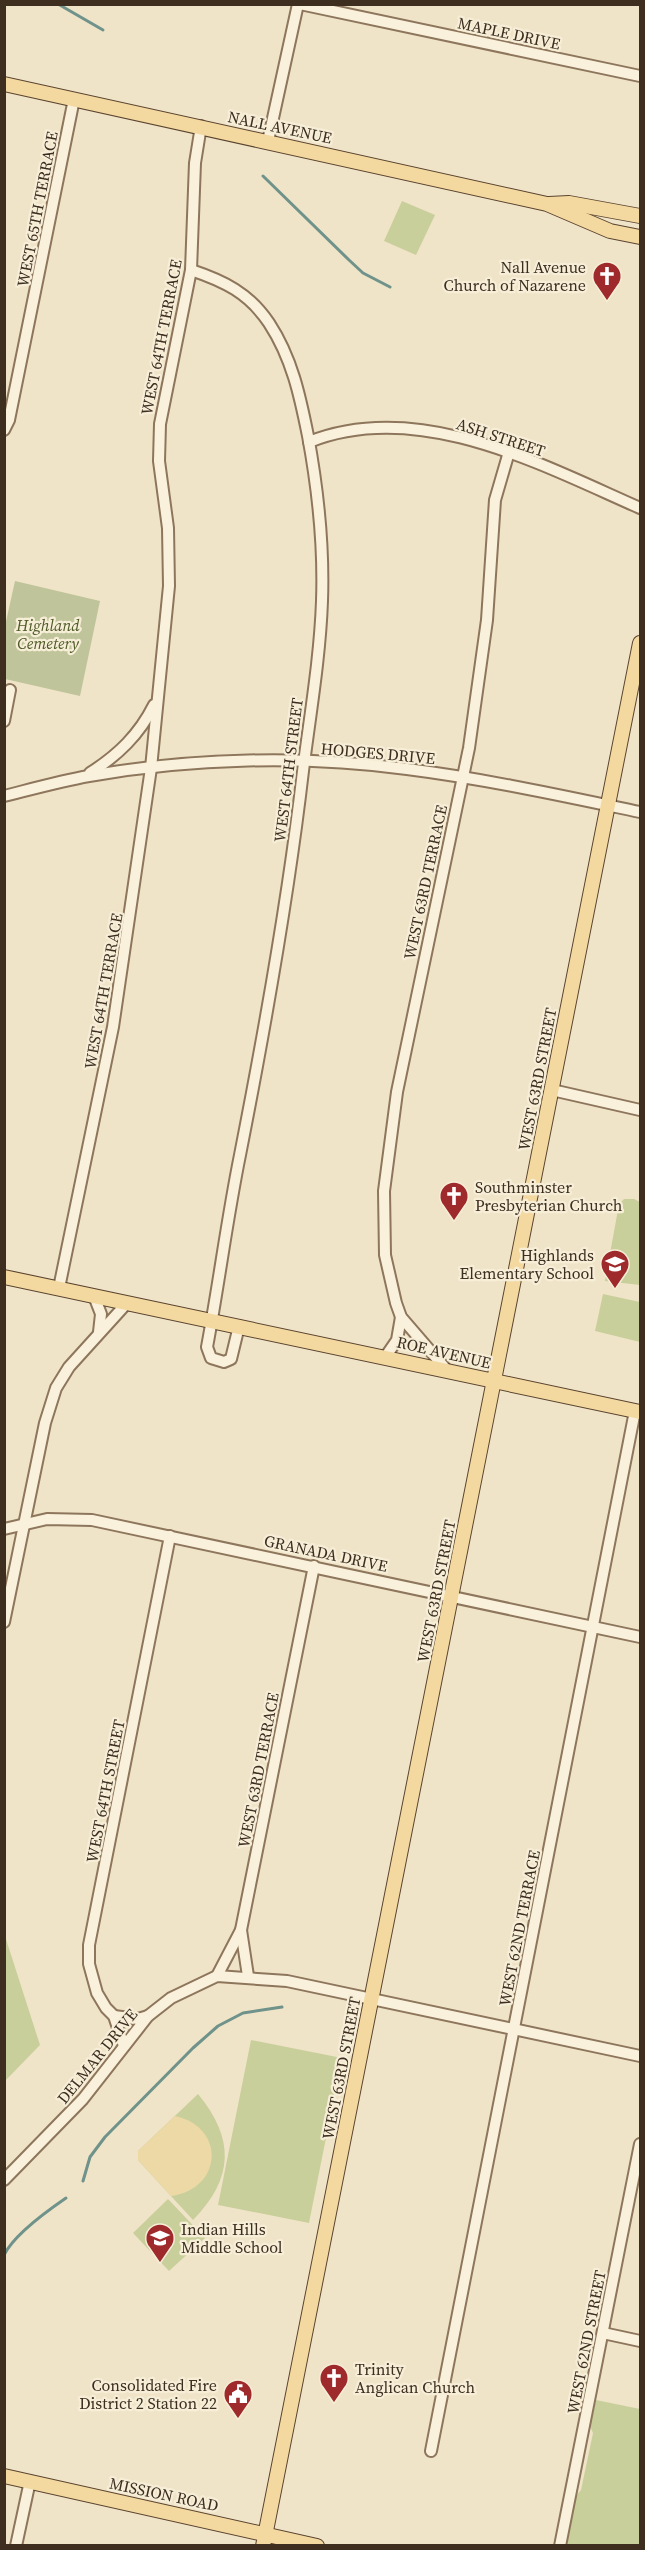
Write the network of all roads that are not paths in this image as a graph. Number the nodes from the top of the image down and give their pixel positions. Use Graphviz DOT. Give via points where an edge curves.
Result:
graph roads {
  1 [pos="299,4"];
  2 [pos="640,76"];
  3 [pos="4,84"];
  4 [pos="74,99"];
  5 [pos="201,126"];
  6 [pos="268,141"];
  7 [pos="547,204"];
  8 [pos="640,216"];
  9 [pos="640,237"];
  10 [pos="191,270"];
  11 [pos="4,430"];
  12 [pos="309,442"];
  13 [pos="508,452"];
  14 [pos="640,508"];
  15 [pos="640,643"];
  16 [pos="10,690"];
  17 [pos="158,696"];
  18 [pos="4,721"];
  19 [pos="305,761"];
  20 [pos="151,768"];
  21 [pos="86,776"];
  22 [pos="463,777"];
  23 [pos="4,795"];
  24 [pos="608,806"];
  25 [pos="640,812"];
  26 [pos="552,1090"];
  27 [pos="640,1110"];
  28 [pos="4,1277"];
  29 [pos="59,1288"];
  30 [pos="94,1296"];
  31 [pos="127,1303"];
  32 [pos="401,1317"];
  33 [pos="212,1321"];
  34 [pos="239,1326"];
  35 [pos="99,1333"];
  36 [pos="386,1356"];
  37 [pos="445,1368"];
  38 [pos="493,1380"];
  39 [pos="638,1411"];
  40 [pos="25,1524"];
  41 [pos="4,1529"];
  42 [pos="170,1536"];
  43 [pos="314,1566"];
  44 [pos="452,1595"];
  45 [pos="4,1622"];
  46 [pos="594,1627"];
  47 [pos="640,1637"];
  48 [pos="241,1930"];
  49 [pos="218,1976"];
  50 [pos="248,1976"];
  51 [pos="371,1999"];
  52 [pos="114,2016"];
  53 [pos="148,2016"];
  54 [pos="515,2029"];
  55 [pos="124,2046"];
  56 [pos="640,2056"];
  57 [pos="640,2144"];
  58 [pos="4,2180"];
  59 [pos="636,2196"];
  60 [pos="603,2333"];
  61 [pos="640,2341"];
  62 [pos="431,2451"];
  63 [pos="4,2476"];
  64 [pos="30,2481"];
  65 [pos="264,2539"];
  66 [pos="16,2546"];
  67 [pos="317,2546"];
  68 [pos="560,2546"];
  1 -- 2 [label="street, MAPLE DRIVE"];
  1 -- 6 [label="street"];
  3 -- 4 [label="main road, NALL AVENUE"];
  4 -- 5 [label="main road, NALL AVENUE"];
  4 -- 11 [label="street, WEST 65TH TERRACE"];
  5 -- 6 [label="main road, NALL AVENUE"];
  5 -- 10 [label="street, WEST 64TH TERRACE" via="195,163"];
  6 -- 7 [label="main road, NALL AVENUE"];
  7 -- 8 [label="main road, NALL AVENUE" via="569,203"];
  7 -- 9 [label="main road, NALL AVENUE" via="610,231"];
  10 -- 12 [label="street, WEST 64TH STREET" via="240,291 268,322 297,381"];
  10 -- 17 [label="street, WEST 64TH TERRACE" via="160,424 169,586"];
  12 -- 13 [label="street, ASH STREET" via="338,433 399,429 450,435"];
  12 -- 19 [label="street, WEST 64TH STREET" via="323,572 319,646"];
  13 -- 14 [label="street, ASH STREET"];
  13 -- 22 [label="street, WEST 63RD TERRACE" via="495,500 482,667"];
  15 -- 24 [label="main road, WEST 63RD STREET"];
  16 -- 18 [label="street"];
  17 -- 20 [label="street, WEST 64TH TERRACE"];
  17 -- 21 [label="street, WEST 64TH TERRACE" via="142,729"];
  19 -- 20 [label="street, HODGES DRIVE"];
  19 -- 22 [label="street, HODGES DRIVE" via="406,768"];
  19 -- 33 [label="street, WEST 64TH STREET" via="273,987 233,1187"];
  20 -- 21 [label="street, HODGES DRIVE"];
  20 -- 29 [label="street, WEST 64TH TERRACE" via="113,1027"];
  21 -- 23 [label="street, HODGES DRIVE"];
  22 -- 24 [label="street, HODGES DRIVE"];
  22 -- 32 [label="street, WEST 63RD TERRACE" via="397,1092 384,1191 385,1255"];
  24 -- 25 [label="street, HODGES DRIVE"];
  24 -- 26 [label="main road, WEST 63RD STREET"];
  26 -- 27 [label="street"];
  26 -- 38 [label="main road, WEST 63RD STREET"];
  28 -- 29 [label="main road, ROE AVENUE"];
  29 -- 30 [label="main road, ROE AVENUE"];
  30 -- 31 [label="main road, ROE AVENUE"];
  30 -- 35 [label="street" via="101,1315"];
  31 -- 33 [label="main road, ROE AVENUE"];
  31 -- 35 [label="street"];
  32 -- 36 [label="street, WEST 63RD TERRACE" via="397,1340"];
  32 -- 37 [label="street, WEST 63RD TERRACE"];
  33 -- 34 [label="main road, ROE AVENUE"];
  33 -- 34 [label="street" via="208,1355 219,1362 233,1355"];
  34 -- 36 [label="main road, ROE AVENUE"];
  35 -- 40 [label="street" via="56,1388"];
  36 -- 37 [label="main road, ROE AVENUE"];
  37 -- 38 [label="main road, ROE AVENUE"];
  38 -- 39 [label="main road, ROE AVENUE"];
  38 -- 44 [label="main road, WEST 63RD STREET"];
  39 -- 46 [label="street, WEST 62ND TERRACE"];
  40 -- 41 [label="street, GRANADA DRIVE"];
  40 -- 42 [label="street, GRANADA DRIVE" via="47,1519 92,1520"];
  40 -- 45 [label="street"];
  42 -- 43 [label="street, GRANADA DRIVE"];
  42 -- 52 [label="street, WEST 64TH STREET" via="89,1944 89,1964 97,1993"];
  43 -- 44 [label="street, GRANADA DRIVE"];
  43 -- 48 [label="street, WEST 63RD TERRACE"];
  44 -- 46 [label="street, GRANADA DRIVE"];
  44 -- 51 [label="main road, WEST 63RD STREET"];
  46 -- 47 [label="street, GRANADA DRIVE"];
  46 -- 54 [label="street, WEST 62ND TERRACE"];
  48 -- 49 [label="street, WEST 63RD TERRACE"];
  48 -- 50 [label="street"];
  49 -- 50 [label="street, DELMAR DRIVE"];
  49 -- 53 [label="street, DELMAR DRIVE" via="171,1998"];
  50 -- 51 [label="street, DELMAR DRIVE"];
  51 -- 54 [label="street, DELMAR DRIVE"];
  51 -- 65 [label="main road, WEST 63RD STREET"];
  52 -- 53 [label="street"];
  52 -- 55 [label="street, WEST 64TH STREET"];
  53 -- 55 [label="street, DELMAR DRIVE"];
  54 -- 56 [label="street, DELMAR DRIVE"];
  54 -- 62 [label="street, WEST 62ND TERRACE"];
  55 -- 58 [label="street, DELMAR DRIVE" via="83,2099"];
  57 -- 59 [label="street, WEST 62ND STREET"];
  59 -- 60 [label="street, WEST 62ND STREET"];
  60 -- 61 [label="street"];
  60 -- 68 [label="street, WEST 62ND STREET"];
  63 -- 64 [label="main road, MISSION ROAD"];
  64 -- 65 [label="main road, MISSION ROAD"];
  64 -- 66 [label="street"];
  65 -- 67 [label="main road, MISSION ROAD"];
}
